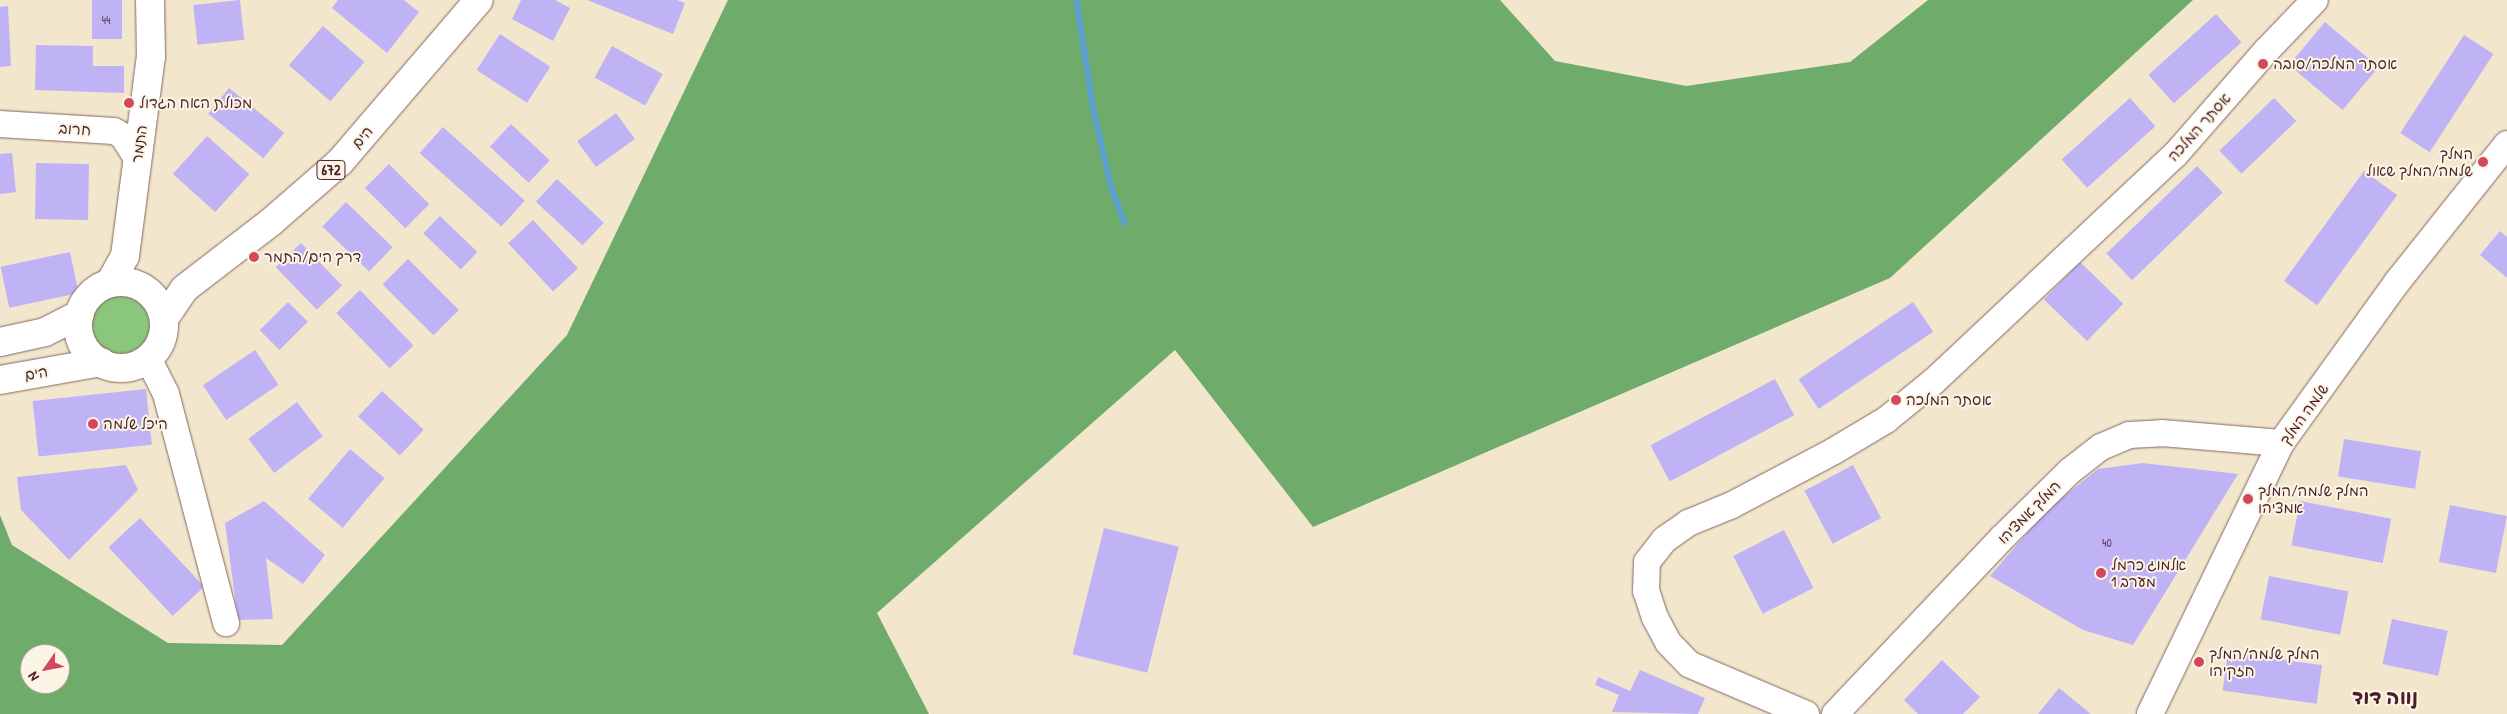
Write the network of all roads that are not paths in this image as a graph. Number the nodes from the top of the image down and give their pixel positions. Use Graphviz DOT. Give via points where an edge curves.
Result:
graph roads {
  1 [pos="150,0"];
  2 [pos="479,0"];
  3 [pos="2315,0"];
  4 [pos="0,124"];
  5 [pos="2507,144"];
  6 [pos="137,158"];
  7 [pos="110,283"];
  8 [pos="80,314"];
  9 [pos="164,319"];
  10 [pos="0,342"];
  11 [pos="148,358"];
  12 [pos="101,362"];
  13 [pos="0,380"];
  14 [pos="2281,443"];
  15 [pos="226,623"];
  16 [pos="1806,714"];
  17 [pos="1835,714"];
  18 [pos="2150,714"];
  1 -- 6 [label="main road, התמר" via="151,57"];
  2 -- 9 [label="main road, הים / 672" via="340,162 271,222 184,289"];
  3 -- 16 [label="street, אסתר המלכה" via="2175,155 1934,381 1886,420 1841,447 1732,505 1688,523 1664,540 1647,562 1646,591 1654,618 1668,642 1689,664"];
  4 -- 6 [label="street, חרוב" via="114,132 123,136"];
  5 -- 14 [label="street, שלמה המלך" via="2398,281"];
  6 -- 7 [label="main road, התמר" via="126,256"];
  7 -- 8 [label="main road" via="91,294"];
  7 -- 9 [label="main road" via="123,282 146,290 155,298"];
  8 -- 10 [label="main road" via="45,332"];
  8 -- 12 [label="main road" via="78,325 85,347"];
  9 -- 11 [label="main road, 672" via="161,341"];
  11 -- 12 [label="main road" via="125,368"];
  11 -- 15 [label="street" via="166,394"];
  12 -- 13 [label="main road, הים"];
  14 -- 17 [label="street, המלך אמציהו" via="2162,433 2129,435 2101,448 2070,471 2002,538"];
  14 -- 18 [label="street, שלמה המלך"];
}
